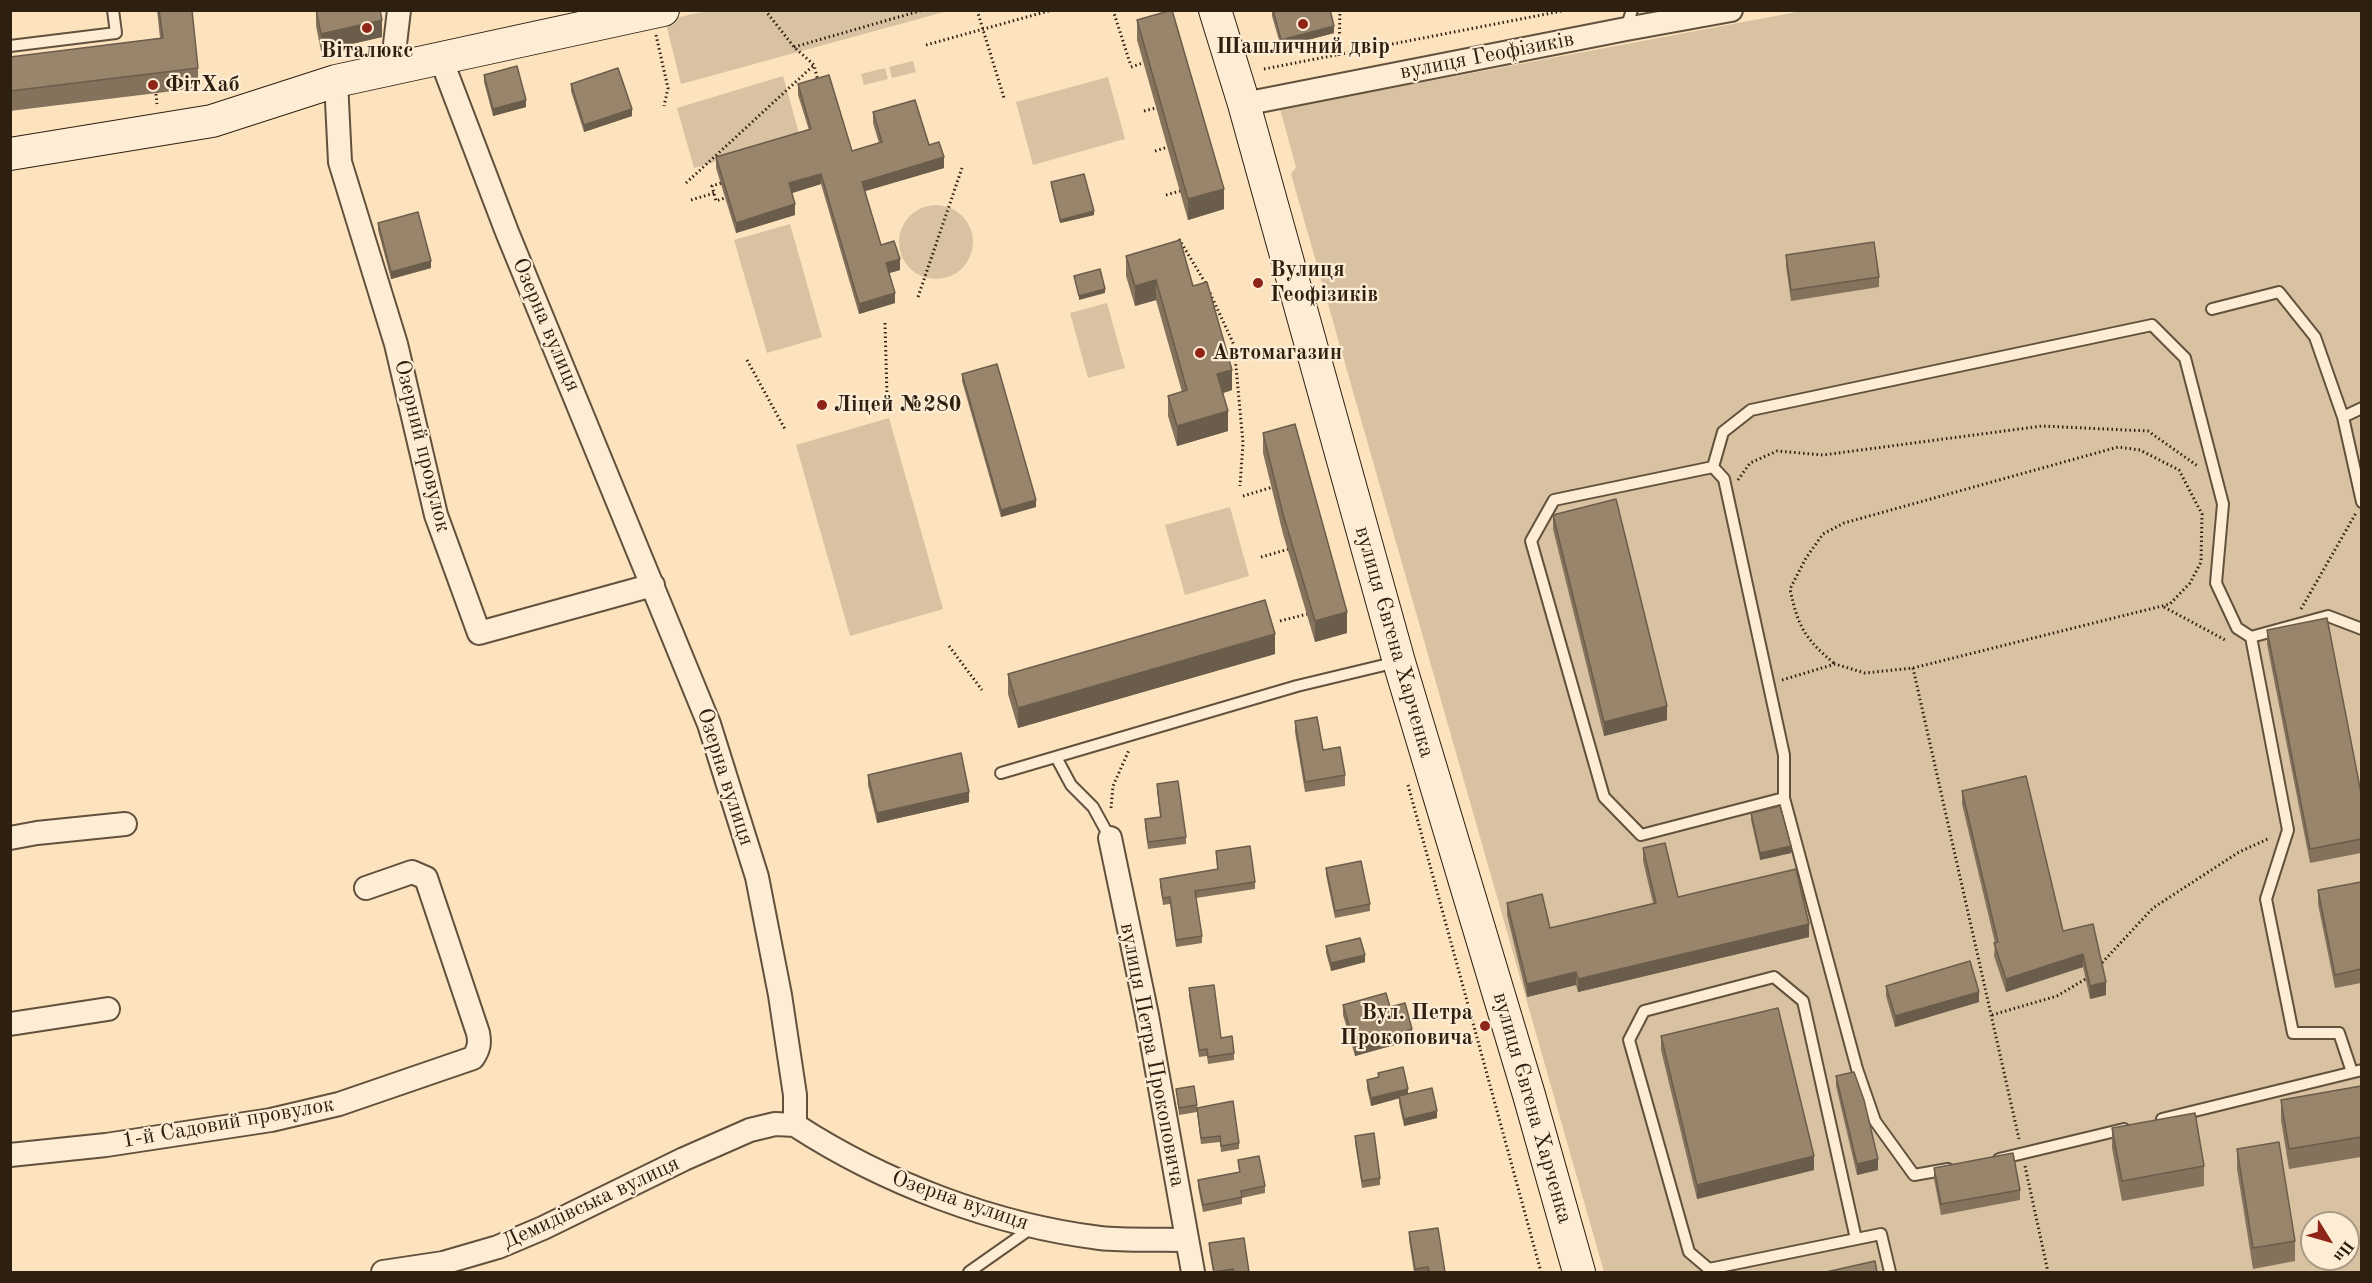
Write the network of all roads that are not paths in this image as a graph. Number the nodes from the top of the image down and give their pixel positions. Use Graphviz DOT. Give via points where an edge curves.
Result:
graph roads {
  1 [pos="113,10"];
  2 [pos="399,10"];
  3 [pos="1215,10"];
  4 [pos="1731,10"];
  5 [pos="1629,20"];
  6 [pos="659,21"];
  7 [pos="10,46"];
  8 [pos="441,59"];
  9 [pos="392,70"];
  10 [pos="336,81"];
  11 [pos="1244,104"];
  12 [pos="10,154"];
  13 [pos="2212,309"];
  14 [pos="2361,408"];
  15 [pos="2343,417"];
  16 [pos="1713,467"];
  17 [pos="2361,503"];
  18 [pos="653,585"];
  19 [pos="2361,629"];
  20 [pos="2251,637"];
  21 [pos="1399,662"];
  22 [pos="1056,758"];
  23 [pos="1001,773"];
  24 [pos="1784,798"];
  25 [pos="125,824"];
  26 [pos="10,838"];
  27 [pos="1110,838"];
  28 [pos="366,888"];
  29 [pos="108,1008"];
  30 [pos="10,1024"];
  31 [pos="2357,1071"];
  32 [pos="2148,1123"];
  33 [pos="795,1125"];
  34 [pos="2136,1126"];
  35 [pos="10,1155"];
  36 [pos="1990,1161"];
  37 [pos="1958,1167"];
  38 [pos="1033,1227"];
  39 [pos="1856,1239"];
  40 [pos="1187,1240"];
  41 [pos="383,1272"];
  42 [pos="969,1272"];
  43 [pos="1193,1272"];
  44 [pos="1579,1272"];
  45 [pos="1890,1272"];
  1 -- 7 [label="lane" via="116,33"];
  2 -- 9 [label="street"];
  3 -- 11 [label="main road, вулиця Євгена Харченка"];
  4 -- 5 [label="street, вулиця Геофізиків"];
  5 -- 11 [label="street, вулиця Геофізиків"];
  6 -- 8 [label="main road"];
  8 -- 9 [label="main road"];
  8 -- 18 [label="street, Озерна вулиця" via="507,232"];
  9 -- 10 [label="main road"];
  10 -- 12 [label="main road" via="212,121"];
  10 -- 18 [label="street, Озерний провулок" via="340,162 396,344 436,515 479,633"];
  11 -- 21 [label="main road, вулиця Євгена Харченка"];
  13 -- 15 [label="lane" via="2279,292 2314,337"];
  14 -- 15 [label="lane"];
  15 -- 17 [label="lane"];
  16 -- 20 [label="lane" via="1724,432 1751,410 2152,325 2185,358 2223,504 2216,583 2237,628"];
  16 -- 24 [label="lane" via="1724,479 1769,684 1784,755"];
  16 -- 24 [label="lane" via="1554,500 1531,541 1604,797 1641,835"];
  18 -- 33 [label="street, Озерна вулиця" via="710,724 757,877 792,1073"];
  19 -- 20 [label="lane" via="2328,616"];
  20 -- 31 [label="lane" via="2288,830 2266,899 2293,1033 2340,1033"];
  21 -- 22 [label="lane" via="1297,686"];
  21 -- 44 [label="main road, вулиця Євгена Харченка"];
  22 -- 23 [label="lane"];
  22 -- 27 [label="lane" via="1071,785 1093,807"];
  24 -- 37 [label="lane" via="1857,1069 1875,1121 1914,1175"];
  25 -- 26 [label="street"];
  27 -- 40 [label="street, вулиця Петра Прокоповича" via="1147,1015"];
  28 -- 35 [label="street, 1-й Садовий провулок" via="412,872 426,878 478,1033 480,1042 473,1058 339,1104 271,1120"];
  29 -- 30 [label="street"];
  31 -- 32 [label="lane"];
  33 -- 38 [label="street, Озерна вулиця" via="834,1150 892,1177"];
  33 -- 41 [label="street, Демидівська вулиця" via="775,1124 750,1130 498,1247 443,1263"];
  34 -- 36 [label="lane"];
  38 -- 40 [label="street, Озерна вулиця" via="1102,1238"];
  38 -- 42 [label="lane"];
  39 -- 39 [label="lane" via="1803,1001 1774,977 1644,1011 1629,1040 1689,1252 1708,1269"];
  39 -- 45 [label="lane" via="1881,1234"];
  40 -- 43 [label="street, вулиця Петра Прокоповича"];
}
